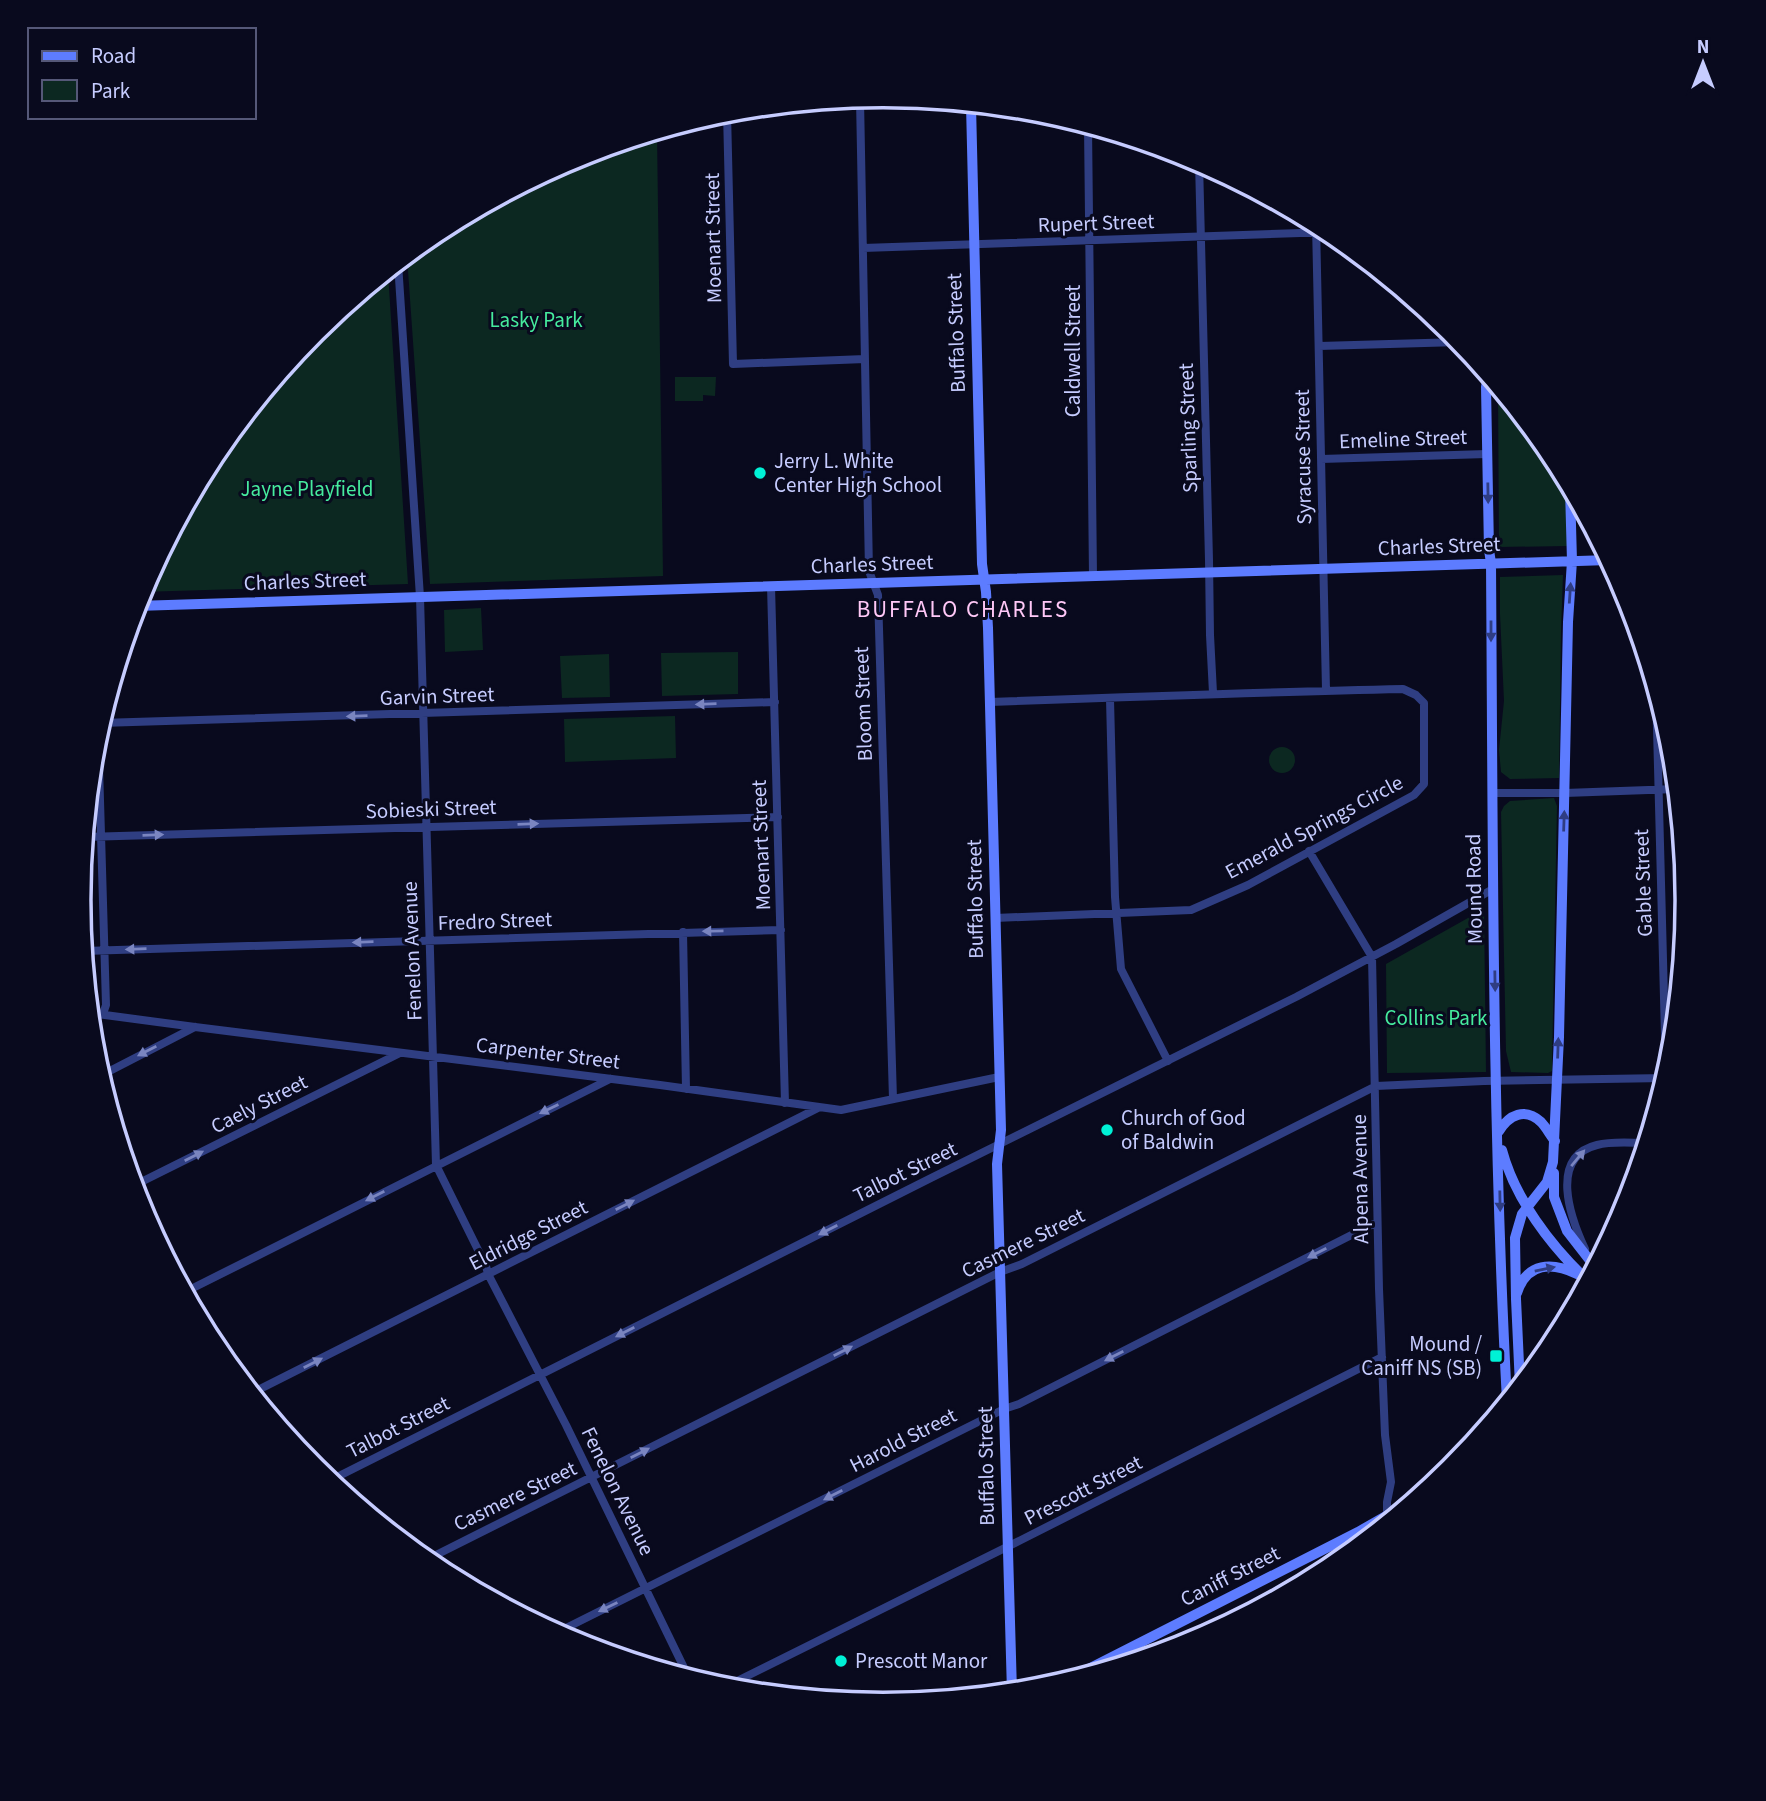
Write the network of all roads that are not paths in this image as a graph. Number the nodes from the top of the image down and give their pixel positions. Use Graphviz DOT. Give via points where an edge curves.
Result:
graph roads {
  1 [pos="860,109"];
  2 [pos="971,114"];
  3 [pos="727,124"];
  4 [pos="1088,135"];
  5 [pos="1199,175"];
  6 [pos="1303,230"];
  7 [pos="1200,237"];
  8 [pos="1316,238"];
  9 [pos="1090,241"];
  10 [pos="973,245"];
  11 [pos="863,248"];
  12 [pos="399,274"];
  13 [pos="1445,342"];
  14 [pos="1319,346"];
  15 [pos="864,359"];
  16 [pos="1486,388"];
  17 [pos="1487,454"];
  18 [pos="1321,459"];
  19 [pos="1571,508"];
  20 [pos="1598,560"];
  21 [pos="1572,561"];
  22 [pos="1491,563"];
  23 [pos="1323,568"];
  24 [pos="1209,572"];
  25 [pos="1093,576"];
  26 [pos="985,580"];
  27 [pos="872,583"];
  28 [pos="771,586"];
  29 [pos="419,597"];
  30 [pos="148,606"];
  31 [pos="1326,690"];
  32 [pos="1213,693"];
  33 [pos="1110,699"];
  34 [pos="775,702"];
  35 [pos="990,702"];
  36 [pos="423,713"];
  37 [pos="112,723"];
  38 [pos="1657,733"];
  39 [pos="1658,789"];
  40 [pos="1667,789"];
  41 [pos="99,790"];
  42 [pos="1492,793"];
  43 [pos="1564,793"];
  44 [pos="778,817"];
  45 [pos="427,827"];
  46 [pos="94,837"];
  47 [pos="101,837"];
  48 [pos="1309,851"];
  49 [pos="1493,889"];
  50 [pos="1117,913"];
  51 [pos="995,918"];
  52 [pos="781,930"];
  53 [pos="683,932"];
  54 [pos="430,940"];
  55 [pos="104,950"];
  56 [pos="93,951"];
  57 [pos="1372,957"];
  58 [pos="100,1014"];
  59 [pos="103,1014"];
  60 [pos="1665,1026"];
  61 [pos="195,1027"];
  62 [pos="401,1052"];
  63 [pos="433,1056"];
  64 [pos="1168,1061"];
  65 [pos="110,1071"];
  66 [pos="999,1077"];
  67 [pos="1655,1077"];
  68 [pos="610,1079"];
  69 [pos="1557,1081"];
  70 [pos="1497,1082"];
  71 [pos="1376,1086"];
  72 [pos="686,1088"];
  73 [pos="893,1099"];
  74 [pos="785,1103"];
  75 [pos="819,1107"];
  76 [pos="1498,1133"];
  77 [pos="1555,1141"];
  78 [pos="1637,1143"];
  79 [pos="999,1145"];
  80 [pos="1553,1163"];
  81 [pos="436,1165"];
  82 [pos="143,1181"];
  83 [pos="1528,1206"];
  84 [pos="1377,1222"];
  85 [pos="1590,1257"];
  86 [pos="1589,1259"];
  87 [pos="1000,1272"];
  88 [pos="488,1274"];
  89 [pos="1581,1274"];
  90 [pos="1580,1276"];
  91 [pos="193,1288"];
  92 [pos="1516,1299"];
  93 [pos="1382,1357"];
  94 [pos="1519,1372"];
  95 [pos="541,1375"];
  96 [pos="260,1389"];
  97 [pos="1506,1389"];
  98 [pos="1004,1409"];
  99 [pos="339,1476"];
  100 [pos="592,1478"];
  101 [pos="1387,1511"];
  102 [pos="1360,1533"];
  103 [pos="1007,1546"];
  104 [pos="437,1555"];
  105 [pos="646,1588"];
  106 [pos="568,1627"];
  107 [pos="1107,1660"];
  108 [pos="684,1667"];
  109 [pos="741,1679"];
  110 [pos="1012,1682"];
  1 -- 11 [label="street, Bloom Street"];
  2 -- 10 [label="street, Buffalo Street"];
  3 -- 15 [label="street, Moenart Street" via="733,364"];
  4 -- 9 [label="street, Caldwell Street"];
  5 -- 7 [label="street, Sparling Street"];
  6 -- 7 [label="street, Rupert Street"];
  7 -- 9 [label="street, Rupert Street"];
  7 -- 24 [label="street, Sparling Street"];
  8 -- 14 [label="street, Syracuse Street"];
  9 -- 10 [label="street, Rupert Street"];
  9 -- 25 [label="street, Caldwell Street"];
  10 -- 11 [label="street, Rupert Street"];
  10 -- 26 [label="street, Buffalo Street"];
  11 -- 15 [label="street, Bloom Street"];
  12 -- 29 [label="street, Fenelon Avenue"];
  13 -- 14 [label="street"];
  14 -- 18 [label="street, Syracuse Street"];
  15 -- 27 [label="street, Bloom Street"];
  16 -- 17 [label="street, Mound Road"];
  17 -- 18 [label="street, Emeline Street"];
  17 -- 22 [label="street, Mound Road, one-way"];
  18 -- 23 [label="street, Syracuse Street"];
  19 -- 21 [label="street"];
  20 -- 21 [label="street, Charles Street"];
  21 -- 22 [label="street, Charles Street"];
  43 -- 21 [label="street, one-way"];
  22 -- 23 [label="street, Charles Street"];
  22 -- 42 [label="street, Mound Road, one-way"];
  23 -- 24 [label="street, Charles Street"];
  23 -- 31 [label="street, Syracuse Street"];
  24 -- 25 [label="street, Charles Street"];
  24 -- 32 [label="street, Sparling Street"];
  25 -- 26 [label="street, Charles Street"];
  26 -- 27 [label="street, Charles Street"];
  26 -- 35 [label="street, Buffalo Street"];
  27 -- 28 [label="street, Charles Street"];
  27 -- 73 [label="street, Bloom Street" via="878,594"];
  28 -- 29 [label="street, Charles Street"];
  28 -- 34 [label="street, Moenart Street"];
  29 -- 30 [label="street, Charles Street"];
  29 -- 36 [label="street, Fenelon Avenue"];
  31 -- 32 [label="street, Emerald Springs Circle"];
  31 -- 48 [label="street, Emerald Springs Circle" via="1403,689 1416,695 1424,703 1424,784 1414,795"];
  32 -- 33 [label="street, Emerald Springs Circle"];
  33 -- 35 [label="street, Emerald Springs Circle"];
  33 -- 50 [label="street"];
  34 -- 36 [label="street, Garvin Street, one-way"];
  34 -- 44 [label="street, Moenart Street"];
  35 -- 51 [label="street, Buffalo Street"];
  36 -- 37 [label="street, Garvin Street, one-way"];
  36 -- 45 [label="street, Fenelon Avenue"];
  38 -- 39 [label="street, Gable Street"];
  39 -- 40 [label="street"];
  39 -- 43 [label="street"];
  39 -- 60 [label="street, Gable Street"];
  41 -- 47 [label="street"];
  42 -- 43 [label="street"];
  42 -- 49 [label="street, Mound Road"];
  69 -- 43 [label="street, one-way"];
  45 -- 44 [label="street, Sobieski Street, one-way"];
  44 -- 52 [label="street, Moenart Street"];
  47 -- 45 [label="street, Sobieski Street, one-way"];
  45 -- 54 [label="street, Fenelon Avenue"];
  46 -- 47 [label="street, Sobieski Street"];
  47 -- 55 [label="street"];
  48 -- 50 [label="street, Emerald Springs Circle" via="1191,910"];
  48 -- 57 [label="street, Alpena Avenue"];
  49 -- 57 [label="street, Talbot Street"];
  49 -- 70 [label="street, Mound Road, one-way"];
  50 -- 51 [label="street, Emerald Springs Circle"];
  50 -- 64 [label="street" via="1121,969"];
  51 -- 66 [label="street, Buffalo Street"];
  52 -- 53 [label="street, Fredro Street, one-way"];
  52 -- 74 [label="street, Moenart Street"];
  53 -- 54 [label="street, Fredro Street"];
  53 -- 72 [label="street"];
  54 -- 55 [label="street, Fredro Street, one-way"];
  54 -- 63 [label="street, Fenelon Avenue"];
  55 -- 56 [label="street, Fredro Street"];
  55 -- 59 [label="street"];
  57 -- 64 [label="street, Talbot Street"];
  57 -- 71 [label="street, Alpena Avenue"];
  58 -- 59 [label="street, Carpenter Street"];
  59 -- 61 [label="street, Carpenter Street"];
  61 -- 62 [label="street, Carpenter Street"];
  61 -- 65 [label="street, one-way"];
  62 -- 63 [label="street, Carpenter Street"];
  82 -- 62 [label="street, Caely Street, one-way"];
  63 -- 68 [label="street, Carpenter Street"];
  63 -- 81 [label="street, Fenelon Avenue"];
  64 -- 79 [label="street, Talbot Street"];
  66 -- 73 [label="street, Carpenter Street"];
  66 -- 79 [label="street, Buffalo Street"];
  67 -- 69 [label="street, Casmere Street"];
  68 -- 72 [label="street, Carpenter Street"];
  68 -- 81 [label="street, one-way"];
  69 -- 70 [label="street, Casmere Street"];
  69 -- 77 [label="street"];
  70 -- 71 [label="street, Casmere Street"];
  70 -- 76 [label="street, Mound Road"];
  71 -- 84 [label="street, Alpena Avenue"];
  71 -- 87 [label="street, Casmere Street"];
  72 -- 74 [label="street, Carpenter Street"];
  73 -- 75 [label="street, Carpenter Street" via="852,1109"];
  74 -- 75 [label="street, Carpenter Street"];
  88 -- 75 [label="street, Eldridge Street, one-way"];
  76 -- 77 [label="street" via="1506,1120 1521,1114 1542,1123"];
  76 -- 83 [label="street" via="1507,1168"];
  76 -- 97 [label="street, Mound Road, one-way"];
  77 -- 80 [label="street"];
  85 -- 78 [label="street, one-way" via="1570,1208 1566,1185 1572,1163 1598,1144"];
  79 -- 87 [label="street, Buffalo Street"];
  79 -- 95 [label="street, Talbot Street, one-way"];
  80 -- 83 [label="street" via="1547,1182"];
  80 -- 86 [label="street" via="1554,1197 1567,1231"];
  81 -- 88 [label="street, Fenelon Avenue"];
  81 -- 91 [label="street, one-way"];
  83 -- 89 [label="street"];
  83 -- 92 [label="street" via="1515,1238"];
  84 -- 93 [label="street, Alpena Avenue"];
  84 -- 98 [label="street, Harold Street, one-way"];
  87 -- 98 [label="street, Buffalo Street"];
  100 -- 87 [label="street, Casmere Street, one-way"];
  88 -- 95 [label="street, Fenelon Avenue"];
  96 -- 88 [label="street, Eldridge Street, one-way"];
  92 -- 90 [label="street, one-way" via="1523,1279 1542,1267 1558,1266"];
  92 -- 94 [label="street"];
  93 -- 101 [label="street, Alpena Avenue" via="1391,1482"];
  93 -- 103 [label="street, Prescott Street"];
  95 -- 99 [label="street, Talbot Street"];
  95 -- 100 [label="street, Fenelon Avenue"];
  98 -- 103 [label="street, Buffalo Street"];
  98 -- 105 [label="street, Harold Street, one-way"];
  100 -- 104 [label="street, Casmere Street"];
  100 -- 105 [label="street, Fenelon Avenue"];
  102 -- 107 [label="street, Caniff Street"];
  103 -- 109 [label="street, Prescott Street"];
  103 -- 110 [label="street, Buffalo Street"];
  105 -- 106 [label="street, Harold Street, one-way"];
  105 -- 108 [label="street, Fenelon Avenue"];
}
